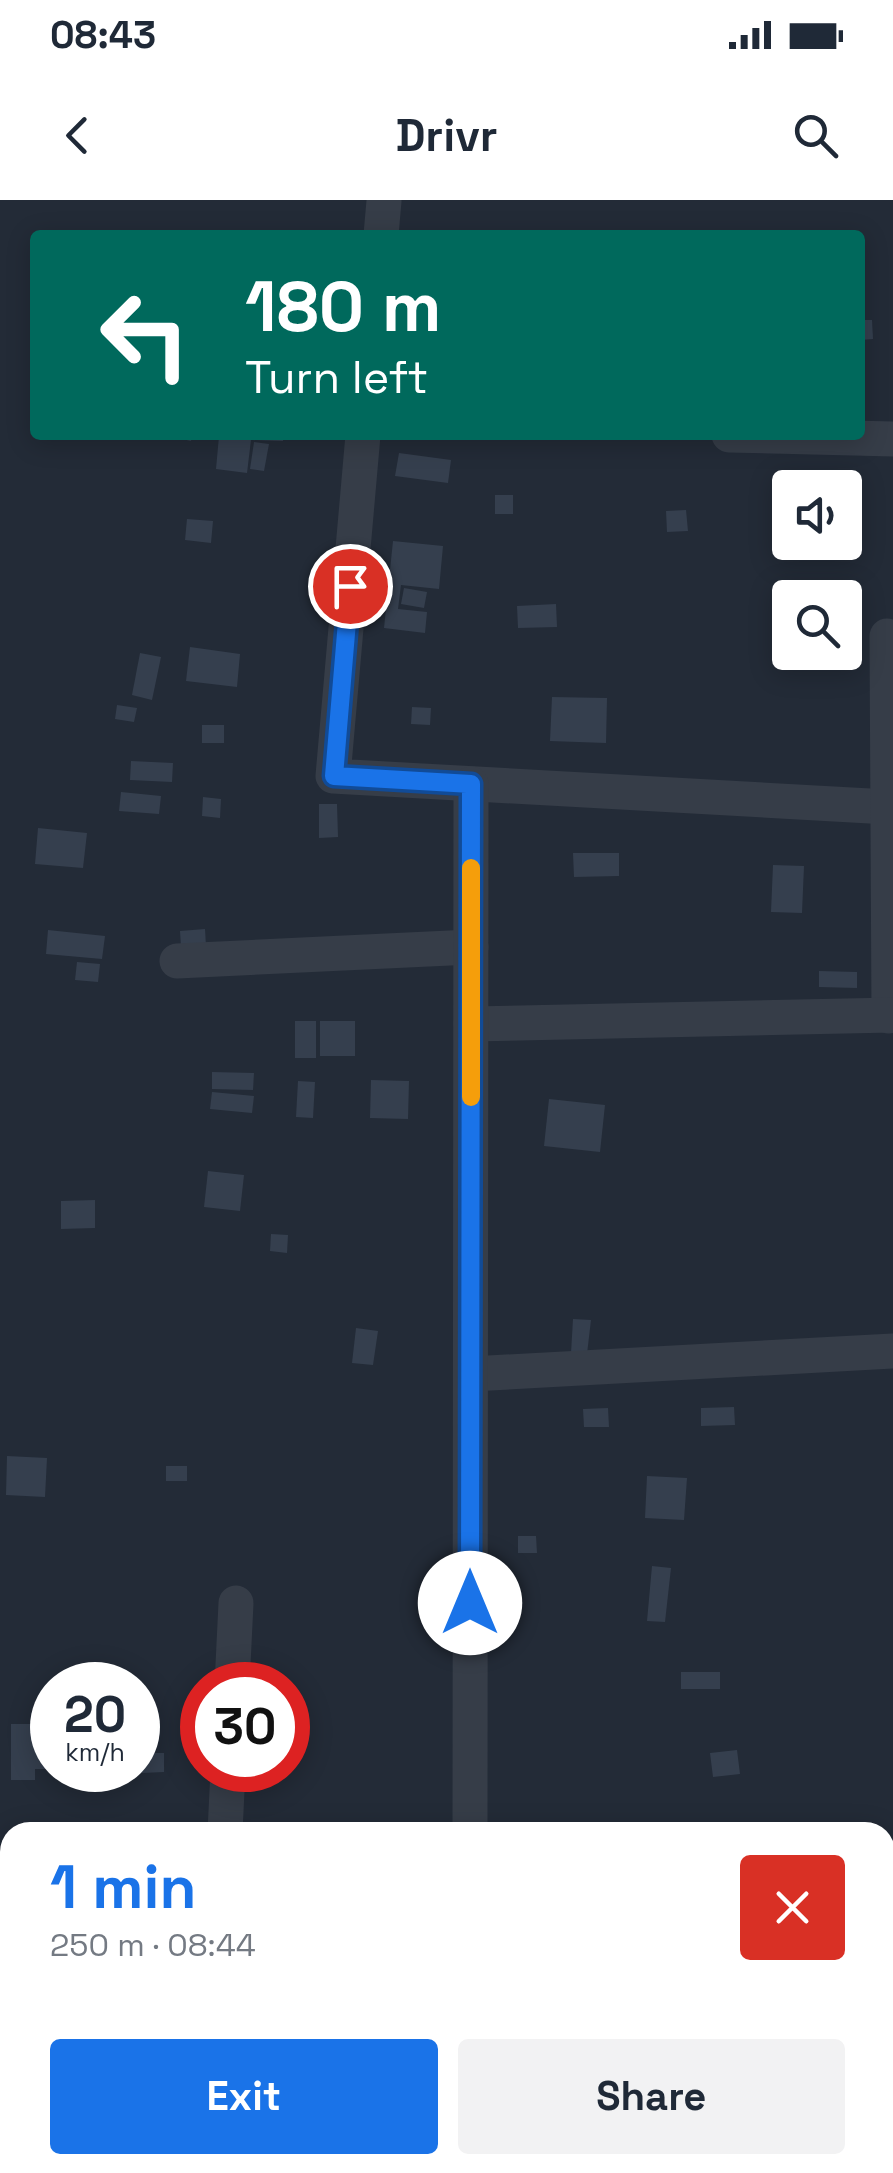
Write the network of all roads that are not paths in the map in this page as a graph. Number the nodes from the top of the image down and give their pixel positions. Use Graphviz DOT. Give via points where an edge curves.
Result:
graph roads {
  1 [pos="865,438"];
  2 [pos="893,439"];
  3 [pos="363,440"];
  4 [pos="887,636"];
  5 [pos="471,784"];
  6 [pos="888,807"];
  7 [pos="471,946"];
  8 [pos="177,961"];
  9 [pos="891,1016"];
  10 [pos="472,1024"];
  11 [pos="893,1351"];
  12 [pos="471,1374"];
  13 [pos="236,1603"];
  14 [pos="233,1662"];
  15 [pos="227,1792"];
  16 [pos="225,1822"];
  17 [pos="470,1822"];
  1 -- 2 [label="street"];
  3 -- 5 [label="street" via="334,776"];
  4 -- 6 [label="street"];
  5 -- 6 [label="street"];
  5 -- 7 [label="street"];
  6 -- 9 [label="street"];
  7 -- 8 [label="street"];
  7 -- 10 [label="street"];
  9 -- 10 [label="street"];
  10 -- 12 [label="street"];
  11 -- 12 [label="street"];
  12 -- 17 [label="street"];
  13 -- 14 [label="street"];
  15 -- 16 [label="street"];
}
